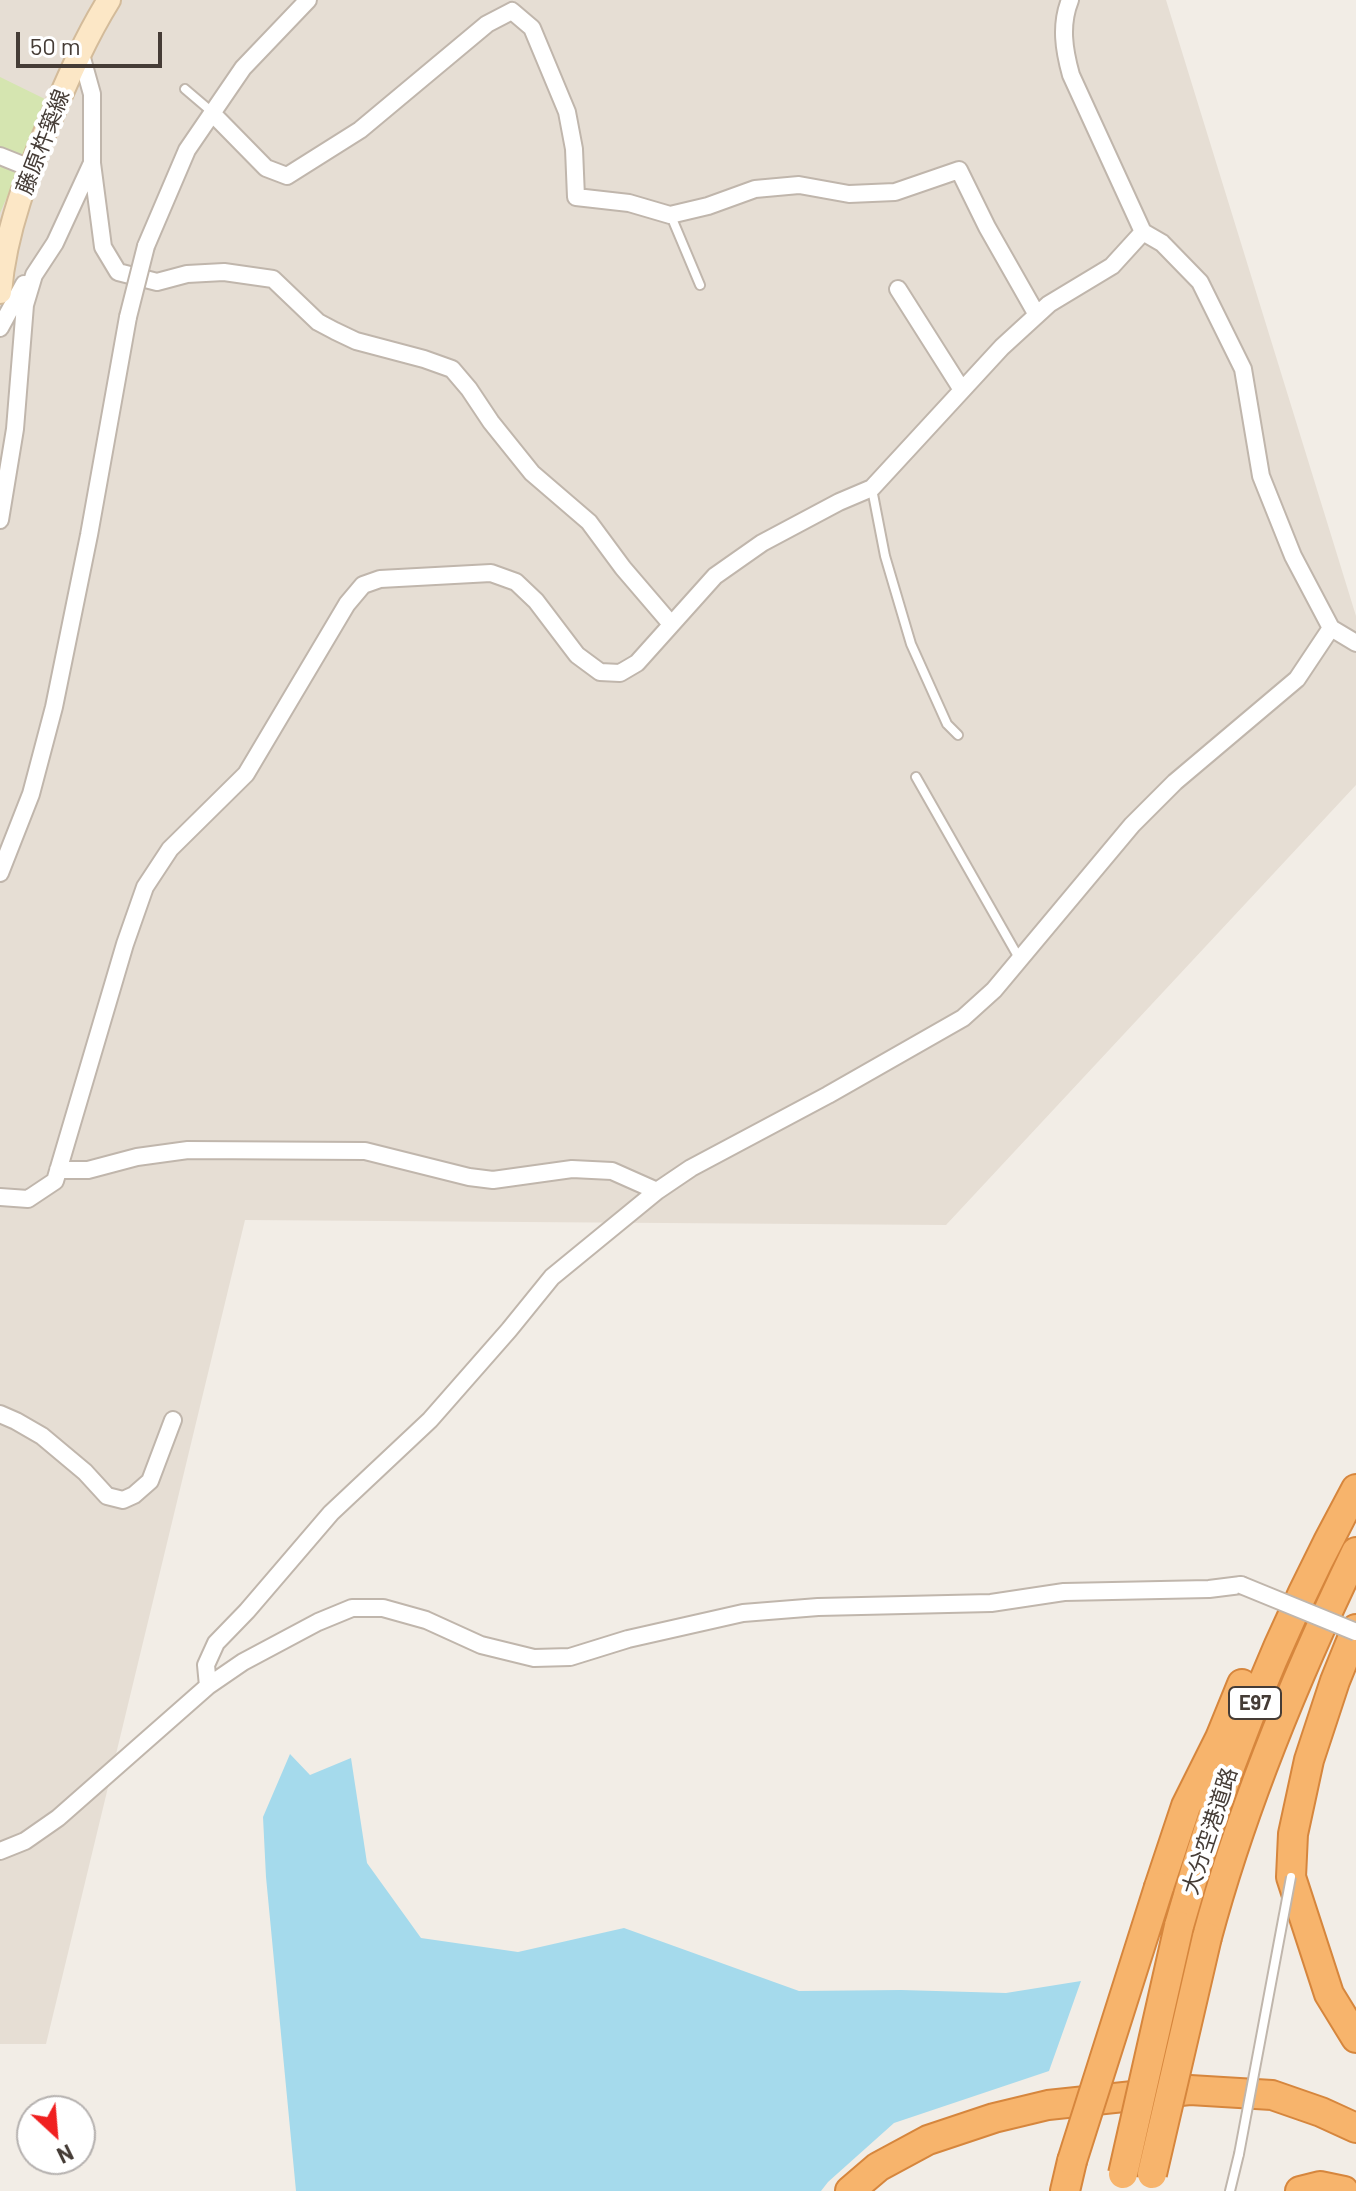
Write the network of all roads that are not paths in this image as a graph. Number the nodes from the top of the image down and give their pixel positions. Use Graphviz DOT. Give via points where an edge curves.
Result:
graph roads {
  1 [pos="109,0"];
  2 [pos="120,0"];
  3 [pos="308,0"];
  4 [pos="1070,0"];
  5 [pos="84,42"];
  6 [pos="185,89"];
  7 [pos="212,113"];
  8 [pos="0,156"];
  9 [pos="92,163"];
  10 [pos="30,168"];
  11 [pos="670,215"];
  12 [pos="1143,232"];
  13 [pos="3,246"];
  14 [pos="34,275"];
  15 [pos="700,285"];
  16 [pos="898,289"];
  17 [pos="0,290"];
  18 [pos="1037,315"];
  19 [pos="0,328"];
  20 [pos="962,390"];
  21 [pos="872,488"];
  22 [pos="0,520"];
  23 [pos="671,624"];
  24 [pos="1331,628"];
  25 [pos="1356,643"];
  26 [pos="958,735"];
  27 [pos="916,777"];
  28 [pos="0,873"];
  29 [pos="1019,958"];
  30 [pos="58,1170"];
  31 [pos="657,1191"];
  32 [pos="0,1197"];
  33 [pos="0,1414"];
  34 [pos="173,1420"];
  35 [pos="1356,1472"];
  36 [pos="1356,1489"];
  37 [pos="1356,1552"];
  38 [pos="1356,1631"];
  39 [pos="208,1686"];
  40 [pos="0,1851"];
  41 [pos="1291,1877"];
  42 [pos="1356,2038"];
  43 [pos="1356,2128"];
  44 [pos="1356,2148"];
  45 [pos="1121,2182"];
  46 [pos="1150,2182"];
  47 [pos="850,2191"];
  48 [pos="877,2191"];
  49 [pos="1065,2191"];
  50 [pos="1230,2191"];
  51 [pos="1300,2191"];
  52 [pos="1344,2191"];
  1 -- 5 [label="main road, 藤原杵築線"];
  2 -- 5 [label="street"];
  3 -- 7 [label="street" via="243,68"];
  4 -- 12 [label="street" via="1064,16 1064,50 1071,75"];
  5 -- 9 [label="street" via="92,94"];
  5 -- 10 [label="main road, 藤原杵築線"];
  6 -- 7 [label="lane"];
  7 -- 11 [label="street" via="266,168 287,176 360,130 487,24 512,11 532,28 567,112 576,197 629,203"];
  7 -- 28 [label="street, bridge" via="187,150 146,246 54,707 31,794"];
  8 -- 10 [label="street"];
  9 -- 14 [label="street"];
  9 -- 23 [label="street" via="103,247 118,272 157,282 224,272 273,279 318,322 335,331 452,369 532,473 589,522"];
  10 -- 13 [label="main road, 藤原杵築線"];
  11 -- 15 [label="lane"];
  11 -- 18 [label="street" via="755,189 799,185 849,194 895,192 959,170"];
  12 -- 18 [label="street" via="1112,266"];
  12 -- 24 [label="street" via="1162,243 1200,282 1243,369 1261,476 1293,556"];
  13 -- 17 [label="main road, 藤原杵築線"];
  14 -- 19 [label="street" via="26,279"];
  14 -- 22 [label="street" via="25,305 15,429"];
  16 -- 20 [label="street"];
  18 -- 20 [label="street"];
  20 -- 21 [label="street"];
  21 -- 23 [label="street" via="762,543 715,576"];
  21 -- 26 [label="lane" via="911,644 947,724"];
  23 -- 30 [label="street" via="637,663 620,673 600,672 577,655 516,582 491,573 380,579 363,585 246,774 170,849 145,887"];
  24 -- 25 [label="street"];
  24 -- 29 [label="street" via="1297,679 1164,792"];
  27 -- 29 [label="lane"];
  29 -- 31 [label="street" via="963,1018"];
  30 -- 31 [label="street" via="88,1170 188,1150 365,1151 493,1180 572,1169 612,1171"];
  30 -- 32 [label="street" via="55,1181 28,1199"];
  31 -- 39 [label="street" via="552,1277 430,1420 331,1513 216,1643 206,1665"];
  33 -- 34 [label="street" via="42,1436 107,1496 123,1500 150,1481"];
  35 -- 49 [label="highway, bridge" via="1301,1561 1186,1806"];
  36 -- 45 [label="highway, 大分空港道路 / E97, bridge" via="1268,1670 1214,1815 1179,1926"];
  37 -- 46 [label="highway, 大分空港道路 / E97, bridge" via="1298,1677 1224,1875"];
  38 -- 39 [label="street, bridge" via="1241,1585 743,1613 570,1657 534,1658 481,1645 383,1608 352,1608 243,1662"];
  38 -- 41 [label="highway" via="1309,1760 1293,1834"];
  39 -- 40 [label="street" via="58,1818"];
  41 -- 42 [label="highway" via="1329,1994"];
  41 -- 50 [label="lane, bridge"];
  43 -- 47 [label="highway" via="1272,2095 1190,2090 1048,2105 928,2140 878,2167"];
  44 -- 48 [label="highway" via="1276,2113 1191,2104 1031,2121 922,2161"];
  51 -- 52 [label="highway" via="1320,2186"];
}
